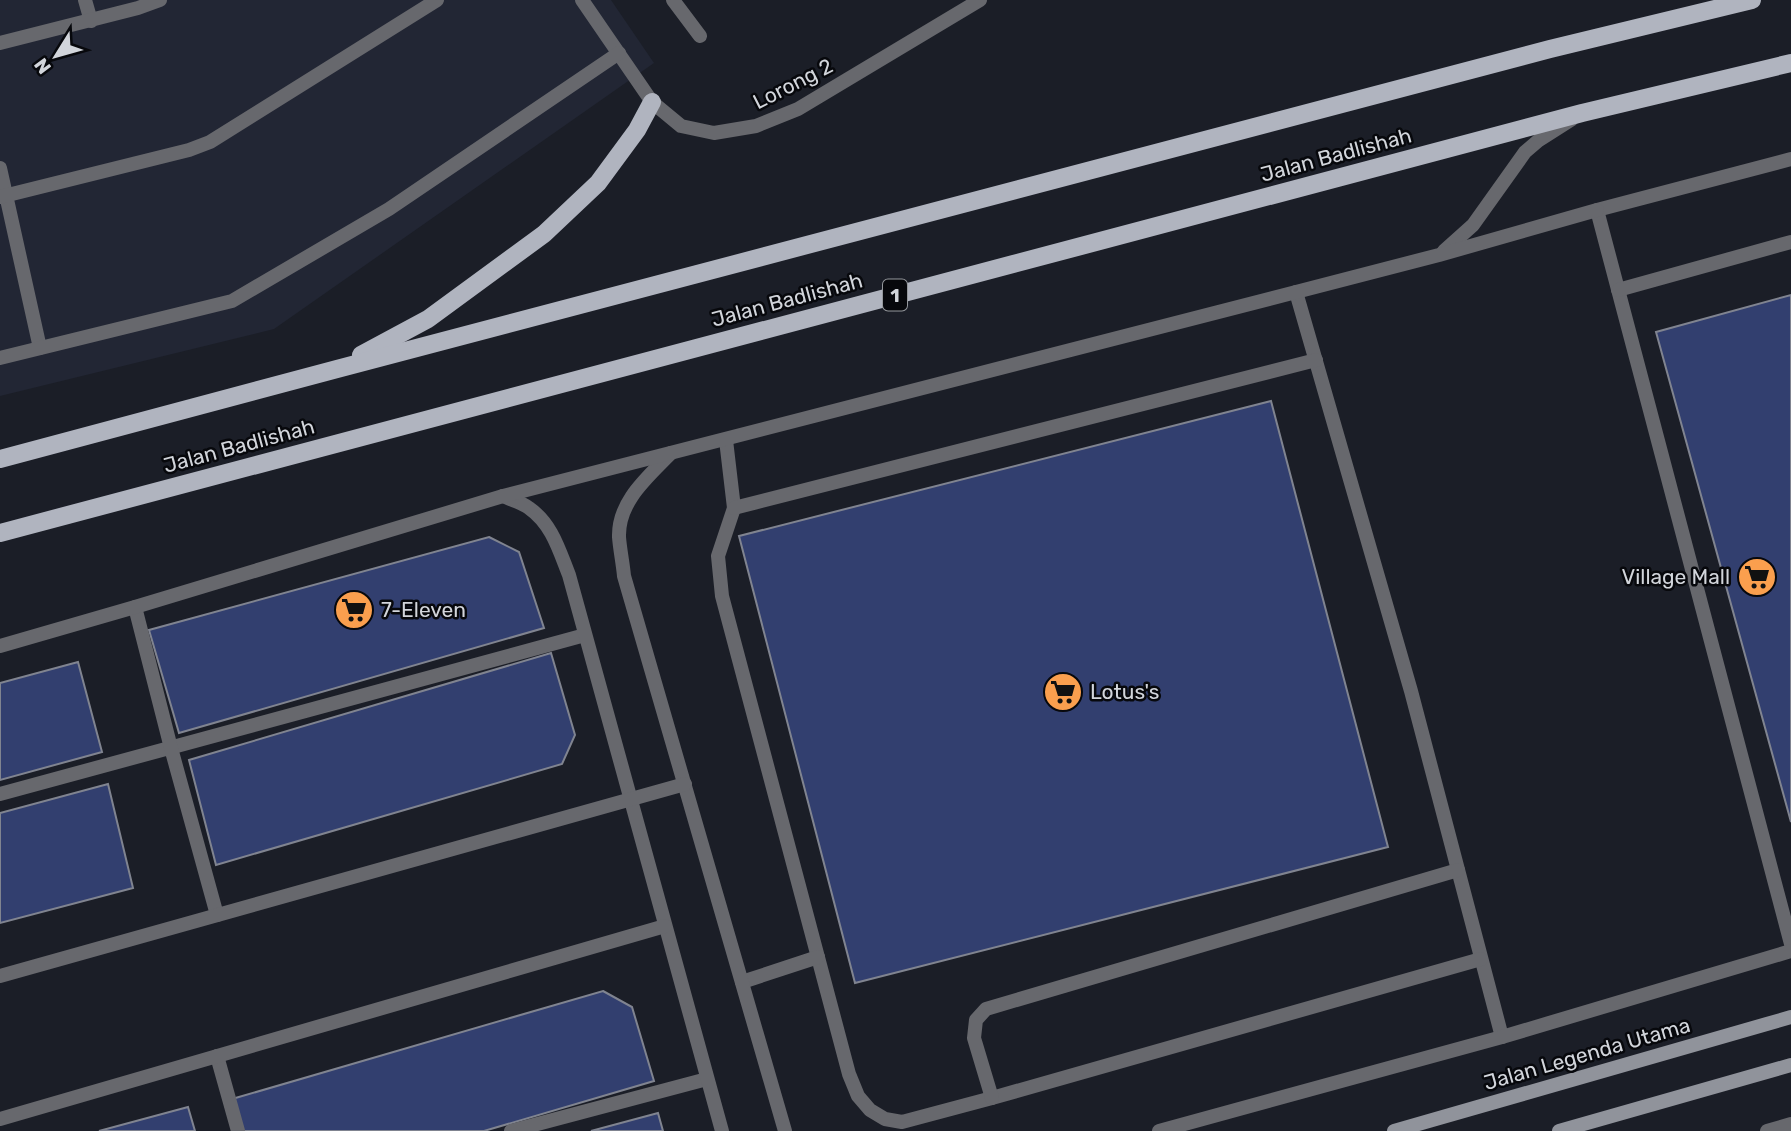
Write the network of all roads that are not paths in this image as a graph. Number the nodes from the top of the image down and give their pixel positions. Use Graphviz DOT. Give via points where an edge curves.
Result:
graph roads {
  1 [pos="85,0"];
  2 [pos="160,0"];
  3 [pos="437,0"];
  4 [pos="582,0"];
  5 [pos="673,0"];
  6 [pos="981,0"];
  7 [pos="1752,0"];
  8 [pos="91,21"];
  9 [pos="700,36"];
  10 [pos="0,43"];
  11 [pos="619,53"];
  12 [pos="1791,63"];
  13 [pos="652,102"];
  14 [pos="1583,113"];
  15 [pos="1791,159"];
  16 [pos="0,167"];
  17 [pos="3,196"];
  18 [pos="1597,211"];
  19 [pos="1791,242"];
  20 [pos="1439,255"];
  21 [pos="1618,290"];
  22 [pos="1296,292"];
  23 [pos="40,348"];
  24 [pos="0,358"];
  25 [pos="1316,360"];
  26 [pos="337,369"];
  27 [pos="726,440"];
  28 [pos="672,452"];
  29 [pos="0,459"];
  30 [pos="503,496"];
  31 [pos="734,508"];
  32 [pos="0,533"];
  33 [pos="135,607"];
  34 [pos="585,635"];
  35 [pos="0,646"];
  36 [pos="170,748"];
  37 [pos="685,784"];
  38 [pos="0,794"];
  39 [pos="630,799"];
  40 [pos="1458,870"];
  41 [pos="1785,895"];
  42 [pos="216,915"];
  43 [pos="665,926"];
  44 [pos="1791,944"];
  45 [pos="1791,951"];
  46 [pos="818,957"];
  47 [pos="1481,959"];
  48 [pos="0,976"];
  49 [pos="742,982"];
  50 [pos="1791,1017"];
  51 [pos="1502,1037"];
  52 [pos="217,1056"];
  53 [pos="1791,1065"];
  54 [pos="707,1079"];
  55 [pos="992,1098"];
  56 [pos="0,1119"];
  57 [pos="1791,1124"];
  58 [pos="238,1131"];
  59 [pos="511,1131"];
  60 [pos="722,1131"];
  61 [pos="785,1131"];
  62 [pos="1159,1131"];
  63 [pos="1394,1131"];
  64 [pos="1559,1131"];
  65 [pos="1767,1131"];
  1 -- 8 [label="street"];
  2 -- 8 [label="street"];
  3 -- 17 [label="street" via="210,142"];
  4 -- 11 [label="street, Lorong 2"];
  5 -- 9 [label="street"];
  6 -- 13 [label="street, Lorong 2" via="798,109 756,126 714,132 681,126"];
  7 -- 26 [label="main road" via="1550,49"];
  8 -- 10 [label="street"];
  11 -- 13 [label="street, Lorong 2"];
  11 -- 23 [label="street" via="389,209 232,301"];
  12 -- 14 [label="main road, Jalan Badlishah / 1"];
  13 -- 26 [label="main road" via="598,183 544,234 428,319"];
  14 -- 20 [label="street" via="1525,152 1473,225"];
  14 -- 32 [label="main road, Jalan Badlishah / 1"];
  15 -- 18 [label="street"];
  16 -- 17 [label="street"];
  17 -- 23 [label="street"];
  18 -- 20 [label="street"];
  18 -- 21 [label="street"];
  19 -- 21 [label="street"];
  20 -- 22 [label="street"];
  21 -- 41 [label="street"];
  22 -- 25 [label="street"];
  22 -- 27 [label="street"];
  23 -- 24 [label="street"];
  25 -- 31 [label="street"];
  25 -- 40 [label="street"];
  26 -- 29 [label="main road"];
  27 -- 28 [label="street"];
  27 -- 31 [label="street"];
  28 -- 30 [label="street"];
  28 -- 37 [label="street" via="625,505 619,535 624,576"];
  30 -- 33 [label="street"];
  30 -- 34 [label="street" via="527,506 553,535"];
  31 -- 46 [label="street" via="718,556 722,596"];
  33 -- 35 [label="street"];
  33 -- 36 [label="street"];
  34 -- 36 [label="street"];
  34 -- 39 [label="street"];
  36 -- 38 [label="street"];
  36 -- 42 [label="street"];
  37 -- 39 [label="street"];
  37 -- 49 [label="street"];
  39 -- 42 [label="street"];
  39 -- 43 [label="street"];
  40 -- 47 [label="street"];
  40 -- 55 [label="street" via="986,1009 976,1020 974,1038"];
  41 -- 44 [label="street"];
  42 -- 48 [label="street"];
  43 -- 52 [label="street"];
  43 -- 54 [label="street"];
  45 -- 51 [label="street"];
  46 -- 49 [label="street"];
  46 -- 55 [label="street" via="849,1074 870,1110 902,1122"];
  47 -- 51 [label="street"];
  47 -- 55 [label="street"];
  49 -- 61 [label="street"];
  50 -- 63 [label="street, Jalan Legenda Utama"];
  51 -- 62 [label="street"];
  52 -- 56 [label="street"];
  52 -- 58 [label="street"];
  53 -- 64 [label="street"];
  54 -- 59 [label="street"];
  54 -- 60 [label="street"];
  57 -- 65 [label="street"];
}
